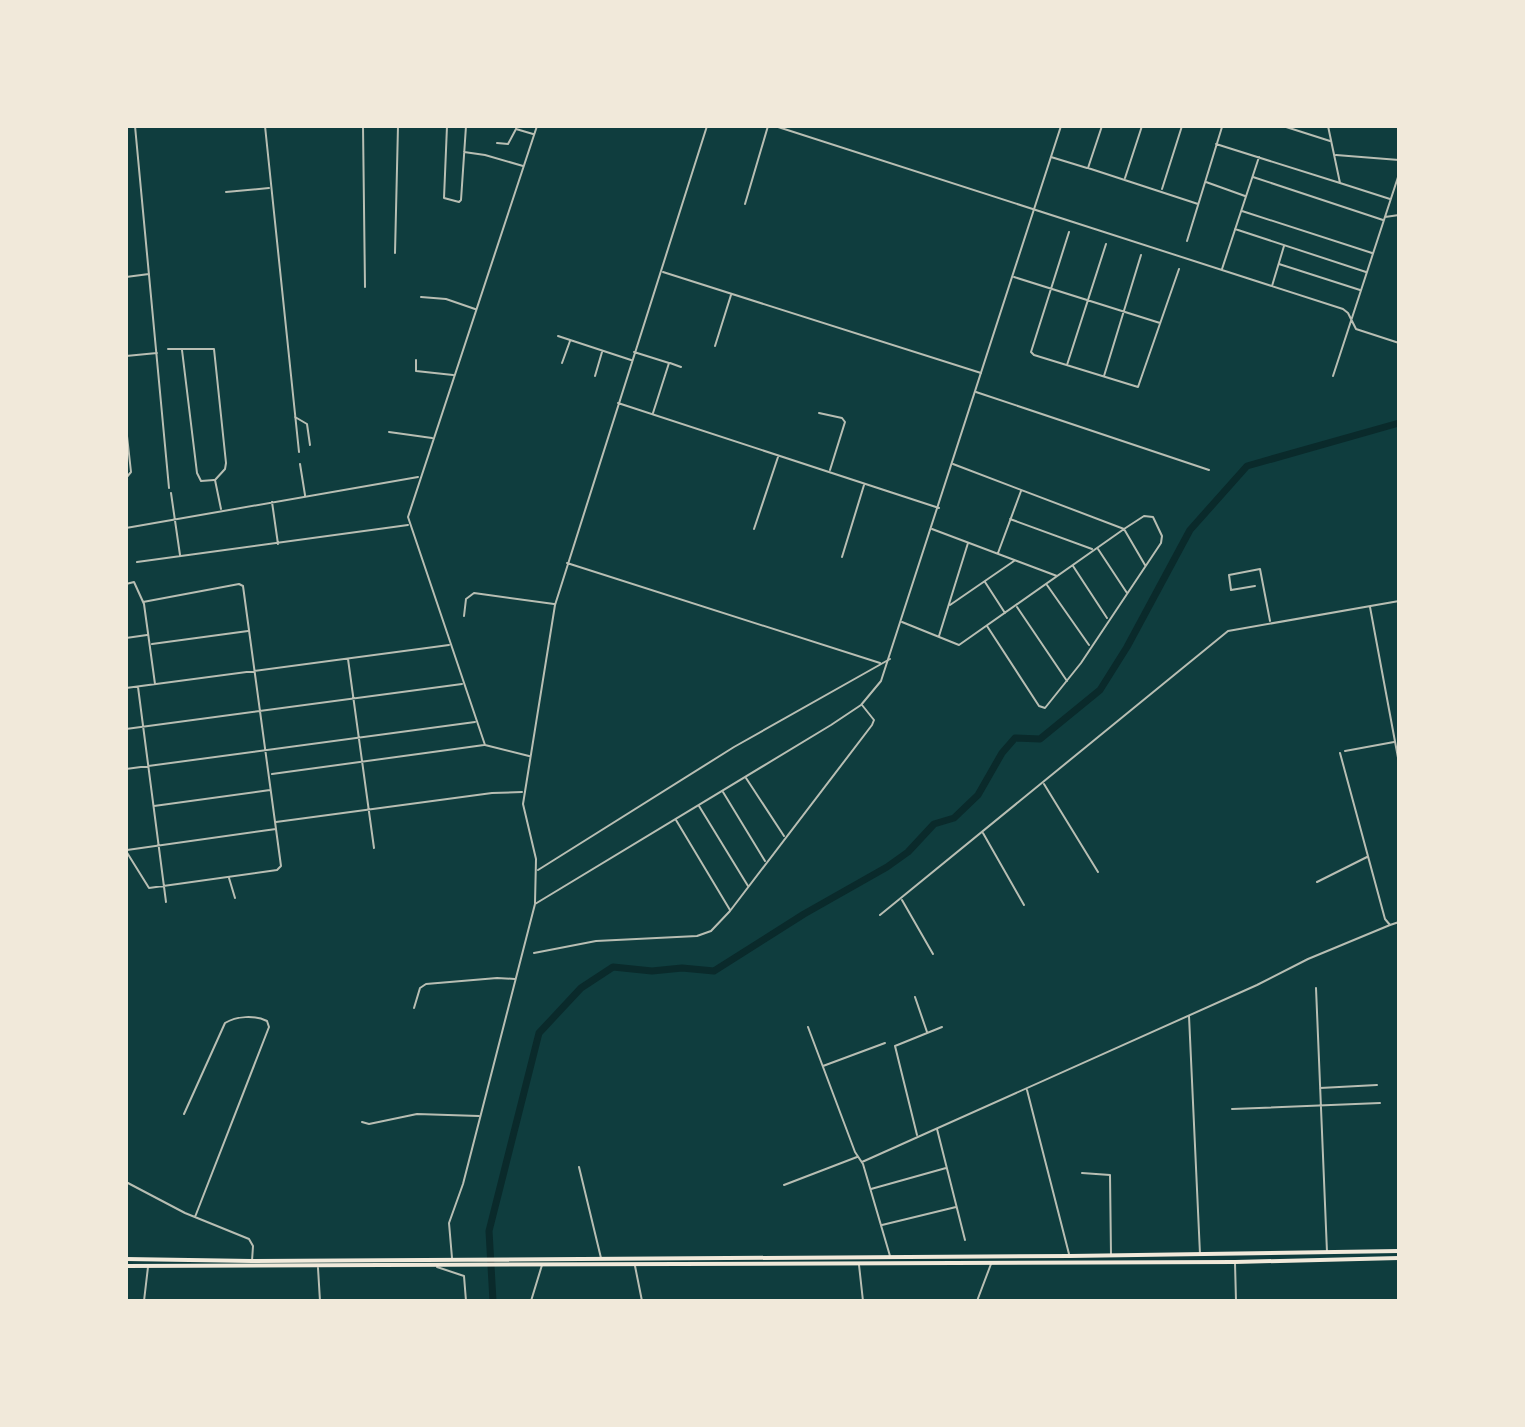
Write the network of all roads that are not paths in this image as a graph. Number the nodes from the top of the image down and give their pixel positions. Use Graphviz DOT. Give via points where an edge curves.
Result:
graph roads {
  1 [pos="135,126"];
  2 [pos="265,126"];
  3 [pos="363,126"];
  4 [pos="398,126"];
  5 [pos="447,126"];
  6 [pos="466,126"];
  7 [pos="537,126"];
  8 [pos="707,126"];
  9 [pos="768,126"];
  10 [pos="775,126"];
  11 [pos="1061,126"];
  12 [pos="1102,126"];
  13 [pos="1142,126"];
  14 [pos="1182,126"];
  15 [pos="1221,126"];
  16 [pos="1283,126"];
  17 [pos="1328,126"];
  18 [pos="516,127"];
  19 [pos="535,135"];
  20 [pos="1332,142"];
  21 [pos="497,143"];
  22 [pos="1216,144"];
  23 [pos="464,152"];
  24 [pos="1335,155"];
  25 [pos="1051,157"];
  26 [pos="1259,157"];
  27 [pos="1399,160"];
  28 [pos="524,167"];
  29 [pos="1088,168"];
  30 [pos="1399,174"];
  31 [pos="1253,177"];
  32 [pos="1125,180"];
  33 [pos="1205,182"];
  34 [pos="1340,183"];
  35 [pos="270,188"];
  36 [pos="226,192"];
  37 [pos="1161,192"];
  38 [pos="1246,196"];
  39 [pos="1391,199"];
  40 [pos="745,204"];
  41 [pos="1198,204"];
  42 [pos="1034,209"];
  43 [pos="1242,211"];
  44 [pos="1399,215"];
  45 [pos="1384,219"];
  46 [pos="1235,229"];
  47 [pos="1069,232"];
  48 [pos="1187,241"];
  49 [pos="1106,244"];
  50 [pos="1284,245"];
  51 [pos="395,253"];
  52 [pos="1373,253"];
  53 [pos="1141,255"];
  54 [pos="1279,264"];
  55 [pos="1179,269"];
  56 [pos="1222,270"];
  57 [pos="660,272"];
  58 [pos="1367,272"];
  59 [pos="151,274"];
  60 [pos="1013,276"];
  61 [pos="126,277"];
  62 [pos="1272,286"];
  63 [pos="365,287"];
  64 [pos="1052,289"];
  65 [pos="1361,290"];
  66 [pos="732,294"];
  67 [pos="421,297"];
  68 [pos="1088,300"];
  69 [pos="476,309"];
  70 [pos="1124,311"];
  71 [pos="1351,320"];
  72 [pos="1162,323"];
  73 [pos="558,336"];
  74 [pos="570,340"];
  75 [pos="1399,343"];
  76 [pos="715,346"];
  77 [pos="168,349"];
  78 [pos="182,349"];
  79 [pos="603,351"];
  80 [pos="634,352"];
  81 [pos="158,353"];
  82 [pos="126,356"];
  83 [pos="416,360"];
  84 [pos="632,360"];
  85 [pos="562,363"];
  86 [pos="669,363"];
  87 [pos="1066,366"];
  88 [pos="681,367"];
  89 [pos="982,373"];
  90 [pos="454,375"];
  91 [pos="595,376"];
  92 [pos="1333,376"];
  93 [pos="1103,377"];
  94 [pos="976,392"];
  95 [pos="618,403"];
  96 [pos="819,413"];
  97 [pos="652,415"];
  98 [pos="294,416"];
  99 [pos="126,427"];
  100 [pos="389,432"];
  101 [pos="433,438"];
  102 [pos="310,445"];
  103 [pos="299,452"];
  104 [pos="779,456"];
  105 [pos="300,464"];
  106 [pos="953,464"];
  107 [pos="1209,470"];
  108 [pos="830,473"];
  109 [pos="420,477"];
  110 [pos="126,478"];
  111 [pos="215,480"];
  112 [pos="865,484"];
  113 [pos="169,488"];
  114 [pos="1021,490"];
  115 [pos="171,493"];
  116 [pos="305,495"];
  117 [pos="272,501"];
  118 [pos="939,508"];
  119 [pos="221,511"];
  120 [pos="175,519"];
  121 [pos="1010,519"];
  122 [pos="409,524"];
  123 [pos="126,528"];
  124 [pos="754,529"];
  125 [pos="932,529"];
  126 [pos="1124,529"];
  127 [pos="968,543"];
  128 [pos="278,544"];
  129 [pos="1096,549"];
  130 [pos="998,554"];
  131 [pos="181,557"];
  132 [pos="842,557"];
  133 [pos="1015,560"];
  134 [pos="137,562"];
  135 [pos="567,563"];
  136 [pos="1073,565"];
  137 [pos="1145,566"];
  138 [pos="1058,576"];
  139 [pos="985,581"];
  140 [pos="126,584"];
  141 [pos="1047,584"];
  142 [pos="1255,586"];
  143 [pos="1231,590"];
  144 [pos="1223,591"];
  145 [pos="1127,593"];
  146 [pos="1399,601"];
  147 [pos="143,602"];
  148 [pos="555,605"];
  149 [pos="1016,605"];
  150 [pos="948,606"];
  151 [pos="1370,606"];
  152 [pos="1005,613"];
  153 [pos="464,616"];
  154 [pos="1108,620"];
  155 [pos="902,622"];
  156 [pos="1270,622"];
  157 [pos="987,626"];
  158 [pos="250,631"];
  159 [pos="148,635"];
  160 [pos="938,637"];
  161 [pos="126,638"];
  162 [pos="149,644"];
  163 [pos="450,645"];
  164 [pos="1090,647"];
  165 [pos="348,658"];
  166 [pos="890,659"];
  167 [pos="881,664"];
  168 [pos="255,671"];
  169 [pos="1067,682"];
  170 [pos="463,683"];
  171 [pos="155,684"];
  172 [pos="138,687"];
  173 [pos="126,688"];
  174 [pos="353,698"];
  175 [pos="861,705"];
  176 [pos="260,711"];
  177 [pos="476,722"];
  178 [pos="143,727"];
  179 [pos="126,729"];
  180 [pos="359,738"];
  181 [pos="1395,742"];
  182 [pos="485,745"];
  183 [pos="266,750"];
  184 [pos="1345,751"];
  185 [pos="1340,753"];
  186 [pos="530,756"];
  187 [pos="362,762"];
  188 [pos="1399,763"];
  189 [pos="148,766"];
  190 [pos="126,769"];
  191 [pos="269,774"];
  192 [pos="745,777"];
  193 [pos="1043,782"];
  194 [pos="271,790"];
  195 [pos="722,791"];
  196 [pos="524,792"];
  197 [pos="699,805"];
  198 [pos="153,806"];
  199 [pos="369,809"];
  200 [pos="675,819"];
  201 [pos="276,822"];
  202 [pos="277,829"];
  203 [pos="982,832"];
  204 [pos="785,838"];
  205 [pos="159,846"];
  206 [pos="374,848"];
  207 [pos="126,851"];
  208 [pos="1368,856"];
  209 [pos="766,863"];
  210 [pos="537,870"];
  211 [pos="1098,872"];
  212 [pos="228,877"];
  213 [pos="1317,882"];
  214 [pos="164,886"];
  215 [pos="748,887"];
  216 [pos="235,898"];
  217 [pos="901,898"];
  218 [pos="166,902"];
  219 [pos="535,904"];
  220 [pos="1024,905"];
  221 [pos="730,911"];
  222 [pos="880,915"];
  223 [pos="1399,922"];
  224 [pos="1390,925"];
  225 [pos="534,953"];
  226 [pos="933,954"];
  227 [pos="516,979"];
  228 [pos="1316,988"];
  229 [pos="915,997"];
  230 [pos="414,1008"];
  231 [pos="1189,1016"];
  232 [pos="808,1027"];
  233 [pos="942,1027"];
  234 [pos="927,1033"];
  235 [pos="885,1043"];
  236 [pos="823,1066"];
  237 [pos="1377,1085"];
  238 [pos="1027,1088"];
  239 [pos="1320,1088"];
  240 [pos="1380,1103"];
  241 [pos="1320,1106"];
  242 [pos="1232,1109"];
  243 [pos="184,1114"];
  244 [pos="481,1116"];
  245 [pos="362,1122"];
  246 [pos="936,1128"];
  247 [pos="917,1137"];
  248 [pos="858,1157"];
  249 [pos="862,1162"];
  250 [pos="579,1167"];
  251 [pos="947,1168"];
  252 [pos="1082,1173"];
  253 [pos="126,1182"];
  254 [pos="784,1185"];
  255 [pos="871,1189"];
  256 [pos="957,1206"];
  257 [pos="195,1217"];
  258 [pos="882,1225"];
  259 [pos="965,1240"];
  260 [pos="1399,1251"];
  261 [pos="1327,1253"];
  262 [pos="1201,1255"];
  263 [pos="1070,1256"];
  264 [pos="1111,1256"];
  265 [pos="798,1257"];
  266 [pos="890,1257"];
  267 [pos="601,1258"];
  268 [pos="1399,1258"];
  269 [pos="126,1259"];
  270 [pos="452,1259"];
  271 [pos="252,1261"];
  272 [pos="504,1262"];
  273 [pos="1235,1262"];
  274 [pos="462,1263"];
  275 [pos="992,1263"];
  276 [pos="798,1264"];
  277 [pos="859,1264"];
  278 [pos="542,1265"];
  279 [pos="635,1265"];
  280 [pos="126,1266"];
  281 [pos="148,1266"];
  282 [pos="318,1266"];
  283 [pos="432,1266"];
  284 [pos="144,1301"];
  285 [pos="320,1301"];
  286 [pos="466,1301"];
  287 [pos="531,1301"];
  288 [pos="642,1301"];
  289 [pos="863,1301"];
  290 [pos="977,1301"];
  291 [pos="1236,1301"];
  1 -- 59 [label="street"];
  2 -- 35 [label="street"];
  3 -- 63 [label="street"];
  4 -- 51 [label="street"];
  5 -- 23 [label="street" via="446,200 461,200"];
  6 -- 23 [label="street"];
  7 -- 19 [label="street"];
  8 -- 57 [label="street"];
  9 -- 40 [label="street"];
  10 -- 42 [label="street"];
  11 -- 25 [label="street"];
  12 -- 29 [label="street"];
  13 -- 32 [label="street"];
  14 -- 37 [label="street"];
  15 -- 22 [label="street"];
  16 -- 20 [label="street"];
  17 -- 20 [label="street"];
  18 -- 19 [label="street"];
  18 -- 21 [label="street" via="508,144"];
  19 -- 28 [label="street"];
  20 -- 24 [label="street"];
  22 -- 26 [label="street"];
  22 -- 33 [label="street"];
  23 -- 28 [label="street"];
  24 -- 27 [label="street"];
  24 -- 34 [label="street"];
  25 -- 29 [label="street"];
  25 -- 42 [label="street"];
  26 -- 31 [label="street"];
  26 -- 34 [label="street"];
  28 -- 69 [label="street"];
  29 -- 32 [label="street"];
  30 -- 39 [label="street"];
  31 -- 38 [label="street"];
  31 -- 45 [label="street"];
  32 -- 37 [label="street"];
  33 -- 38 [label="street"];
  33 -- 41 [label="street"];
  34 -- 39 [label="street"];
  35 -- 36 [label="street"];
  35 -- 98 [label="street"];
  37 -- 41 [label="street"];
  38 -- 43 [label="street"];
  39 -- 45 [label="street"];
  41 -- 48 [label="street"];
  42 -- 56 [label="street"];
  42 -- 60 [label="street"];
  43 -- 46 [label="street"];
  43 -- 52 [label="street"];
  44 -- 45 [label="street"];
  45 -- 52 [label="street"];
  46 -- 50 [label="street"];
  46 -- 56 [label="street"];
  47 -- 64 [label="street"];
  49 -- 68 [label="street"];
  50 -- 54 [label="street"];
  50 -- 58 [label="street"];
  52 -- 58 [label="street"];
  53 -- 70 [label="street"];
  54 -- 62 [label="street"];
  54 -- 65 [label="street"];
  55 -- 72 [label="street"];
  56 -- 62 [label="street"];
  57 -- 66 [label="street"];
  57 -- 80 [label="street"];
  58 -- 65 [label="street"];
  59 -- 61 [label="street"];
  59 -- 81 [label="street"];
  60 -- 64 [label="street"];
  60 -- 89 [label="street"];
  62 -- 71 [label="street" via="1343,309"];
  64 -- 68 [label="street"];
  64 -- 87 [label="street" via="1031,354"];
  65 -- 71 [label="street"];
  66 -- 76 [label="street"];
  66 -- 89 [label="street"];
  67 -- 69 [label="street"];
  68 -- 70 [label="street"];
  68 -- 87 [label="street"];
  69 -- 90 [label="street"];
  70 -- 72 [label="street"];
  70 -- 93 [label="street"];
  71 -- 75 [label="street" via="1358,330"];
  71 -- 92 [label="street"];
  72 -- 93 [label="street" via="1140,386"];
  73 -- 74 [label="street"];
  74 -- 79 [label="street"];
  74 -- 85 [label="street"];
  77 -- 78 [label="street"];
  78 -- 111 [label="street" via="197,473 201,481"];
  78 -- 111 [label="street" via="214,349 226,463"];
  79 -- 84 [label="street"];
  79 -- 91 [label="street"];
  80 -- 84 [label="street"];
  80 -- 86 [label="street"];
  81 -- 82 [label="street"];
  81 -- 113 [label="street"];
  83 -- 90 [label="street" via="416,371"];
  84 -- 95 [label="street"];
  86 -- 88 [label="street"];
  86 -- 97 [label="street"];
  87 -- 93 [label="street"];
  89 -- 94 [label="street"];
  90 -- 101 [label="street"];
  94 -- 106 [label="street"];
  94 -- 107 [label="street"];
  95 -- 97 [label="street"];
  95 -- 135 [label="street"];
  96 -- 108 [label="street" via="845,422"];
  97 -- 104 [label="street"];
  98 -- 102 [label="street" via="305,421"];
  98 -- 103 [label="street"];
  99 -- 110 [label="street" via="131,472"];
  100 -- 101 [label="street"];
  101 -- 109 [label="street"];
  104 -- 108 [label="street"];
  104 -- 124 [label="street"];
  105 -- 116 [label="street"];
  106 -- 114 [label="street"];
  106 -- 118 [label="street"];
  108 -- 112 [label="street"];
  109 -- 116 [label="street"];
  109 -- 122 [label="street"];
  111 -- 119 [label="street"];
  112 -- 118 [label="street"];
  112 -- 132 [label="street"];
  114 -- 121 [label="street"];
  114 -- 126 [label="street"];
  115 -- 120 [label="street"];
  116 -- 117 [label="street"];
  117 -- 119 [label="street"];
  117 -- 128 [label="street"];
  118 -- 125 [label="street"];
  119 -- 120 [label="street"];
  120 -- 123 [label="street"];
  120 -- 131 [label="street"];
  121 -- 129 [label="street"];
  121 -- 130 [label="street"];
  122 -- 128 [label="street"];
  122 -- 163 [label="street"];
  125 -- 127 [label="street"];
  125 -- 155 [label="street"];
  126 -- 129 [label="street"];
  126 -- 137 [label="street"];
  126 -- 137 [label="street" via="1144,516 1153,517 1161,543"];
  127 -- 130 [label="street"];
  127 -- 150 [label="street"];
  128 -- 131 [label="street"];
  129 -- 136 [label="street"];
  129 -- 145 [label="street"];
  130 -- 133 [label="street"];
  131 -- 134 [label="street"];
  133 -- 138 [label="street"];
  133 -- 139 [label="street"];
  135 -- 148 [label="street"];
  135 -- 167 [label="street"];
  136 -- 138 [label="street"];
  136 -- 154 [label="street"];
  137 -- 145 [label="street"];
  138 -- 141 [label="street"];
  139 -- 150 [label="street"];
  139 -- 152 [label="street"];
  140 -- 147 [label="street" via="134,582"];
  141 -- 149 [label="street"];
  141 -- 164 [label="street"];
  142 -- 143 [label="street"];
  143 -- 144 [label="street"];
  143 -- 156 [label="street" via="1229,575 1260,569"];
  145 -- 154 [label="street"];
  146 -- 151 [label="street"];
  147 -- 158 [label="street" via="241,584"];
  147 -- 159 [label="street"];
  148 -- 153 [label="street" via="474,593 466,599"];
  148 -- 186 [label="street"];
  149 -- 152 [label="street"];
  149 -- 169 [label="street"];
  150 -- 160 [label="street"];
  151 -- 156 [label="street"];
  151 -- 181 [label="street"];
  152 -- 157 [label="street"];
  154 -- 164 [label="street"];
  155 -- 160 [label="street"];
  155 -- 166 [label="street"];
  156 -- 193 [label="street" via="1225,632"];
  157 -- 160 [label="street" via="958,645"];
  157 -- 169 [label="street" via="1041,708"];
  158 -- 162 [label="street"];
  158 -- 168 [label="street"];
  159 -- 161 [label="street"];
  159 -- 162 [label="street"];
  162 -- 171 [label="street"];
  163 -- 165 [label="street"];
  163 -- 170 [label="street"];
  164 -- 169 [label="street"];
  165 -- 168 [label="street"];
  165 -- 174 [label="street"];
  166 -- 167 [label="street"];
  166 -- 175 [label="street" via="881,681"];
  167 -- 210 [label="street" via="734,747"];
  168 -- 171 [label="street"];
  168 -- 176 [label="street"];
  170 -- 174 [label="street"];
  170 -- 177 [label="street"];
  171 -- 172 [label="street"];
  172 -- 173 [label="street"];
  172 -- 178 [label="street"];
  174 -- 176 [label="street"];
  174 -- 180 [label="street"];
  175 -- 192 [label="street"];
  175 -- 204 [label="street" via="874,720 872,725"];
  176 -- 178 [label="street"];
  176 -- 183 [label="street"];
  177 -- 180 [label="street"];
  177 -- 182 [label="street"];
  178 -- 179 [label="street"];
  178 -- 189 [label="street"];
  180 -- 183 [label="street"];
  180 -- 187 [label="street"];
  181 -- 184 [label="street"];
  181 -- 188 [label="street"];
  182 -- 186 [label="street"];
  182 -- 187 [label="street"];
  183 -- 189 [label="street"];
  183 -- 191 [label="street"];
  185 -- 208 [label="street"];
  186 -- 196 [label="street"];
  187 -- 191 [label="street"];
  187 -- 199 [label="street"];
  189 -- 190 [label="street"];
  189 -- 198 [label="street"];
  191 -- 194 [label="street"];
  192 -- 195 [label="street"];
  192 -- 204 [label="street"];
  193 -- 203 [label="street"];
  193 -- 211 [label="street"];
  194 -- 198 [label="street"];
  194 -- 201 [label="street"];
  195 -- 197 [label="street"];
  195 -- 209 [label="street"];
  196 -- 199 [label="street"];
  196 -- 210 [label="street"];
  197 -- 200 [label="street"];
  197 -- 215 [label="street"];
  198 -- 205 [label="street"];
  199 -- 201 [label="street"];
  199 -- 206 [label="street"];
  200 -- 219 [label="street"];
  200 -- 221 [label="street"];
  201 -- 202 [label="street"];
  202 -- 205 [label="street"];
  202 -- 212 [label="street" via="279,869"];
  203 -- 217 [label="street"];
  203 -- 220 [label="street"];
  204 -- 209 [label="street"];
  205 -- 207 [label="street"];
  205 -- 214 [label="street"];
  207 -- 214 [label="street" via="147,887"];
  208 -- 213 [label="street"];
  208 -- 224 [label="street"];
  209 -- 215 [label="street"];
  210 -- 219 [label="street"];
  212 -- 214 [label="street"];
  212 -- 216 [label="street"];
  214 -- 218 [label="street"];
  215 -- 221 [label="street"];
  217 -- 222 [label="street"];
  217 -- 226 [label="street"];
  219 -- 227 [label="street"];
  221 -- 225 [label="street" via="711,931 697,936 596,941"];
  223 -- 224 [label="street"];
  224 -- 231 [label="street"];
  227 -- 230 [label="street" via="426,984"];
  227 -- 244 [label="street"];
  228 -- 239 [label="street"];
  229 -- 234 [label="street"];
  231 -- 238 [label="street"];
  231 -- 262 [label="street"];
  232 -- 236 [label="street"];
  233 -- 234 [label="street"];
  234 -- 247 [label="street" via="894,1048"];
  235 -- 236 [label="street"];
  236 -- 248 [label="street"];
  237 -- 239 [label="street"];
  238 -- 246 [label="street"];
  238 -- 263 [label="street"];
  239 -- 241 [label="street"];
  240 -- 241 [label="street"];
  241 -- 242 [label="street"];
  241 -- 261 [label="street"];
  243 -- 257 [label="street" via="225,1023 240,1018 267,1021"];
  244 -- 245 [label="street" via="417,1114"];
  244 -- 270 [label="street" via="449,1223"];
  246 -- 247 [label="street"];
  246 -- 251 [label="street"];
  247 -- 249 [label="street"];
  248 -- 249 [label="street"];
  248 -- 254 [label="street"];
  249 -- 255 [label="street"];
  250 -- 267 [label="street"];
  251 -- 255 [label="street"];
  251 -- 256 [label="street"];
  252 -- 264 [label="street" via="1110,1175"];
  253 -- 257 [label="street"];
  255 -- 258 [label="street"];
  256 -- 258 [label="street"];
  256 -- 259 [label="street"];
  257 -- 271 [label="street" via="249,1239"];
  258 -- 266 [label="street"];
  260 -- 261 [label="highway"];
  261 -- 262 [label="highway"];
  262 -- 264 [label="highway"];
  263 -- 264 [label="highway"];
  263 -- 266 [label="highway"];
  265 -- 266 [label="highway"];
  265 -- 267 [label="highway"];
  265 -- 276 [label="highway"];
  267 -- 272 [label="highway"];
  268 -- 273 [label="highway"];
  269 -- 271 [label="highway"];
  270 -- 271 [label="highway"];
  270 -- 274 [label="highway"];
  272 -- 274 [label="highway"];
  272 -- 278 [label="highway"];
  273 -- 275 [label="highway"];
  273 -- 291 [label="street"];
  274 -- 283 [label="highway"];
  275 -- 277 [label="highway"];
  275 -- 290 [label="street"];
  276 -- 277 [label="highway"];
  276 -- 279 [label="highway"];
  277 -- 289 [label="street"];
  278 -- 279 [label="highway"];
  278 -- 287 [label="street"];
  279 -- 288 [label="street"];
  280 -- 281 [label="highway"];
  281 -- 282 [label="highway"];
  281 -- 284 [label="street"];
  282 -- 283 [label="highway"];
  282 -- 285 [label="street"];
  283 -- 286 [label="street" via="464,1276"];
}
